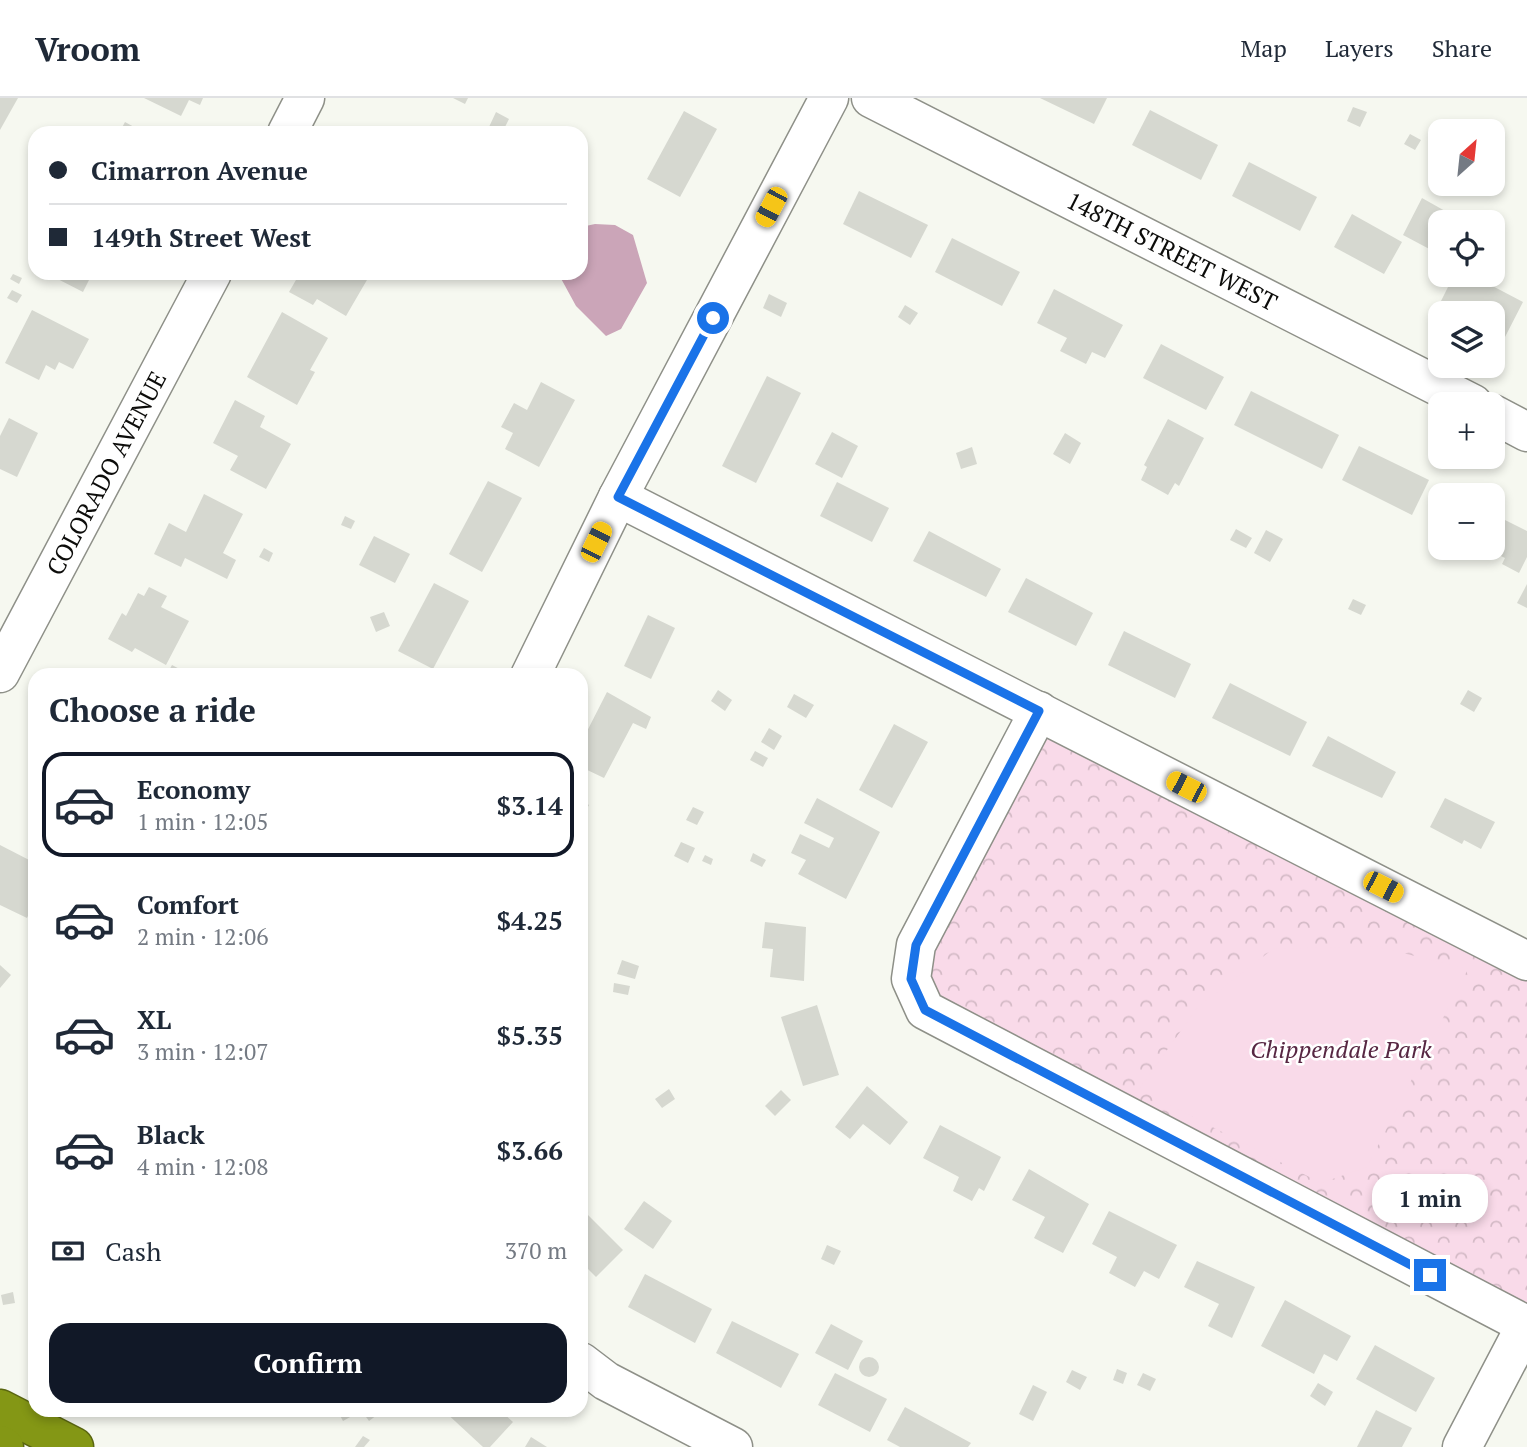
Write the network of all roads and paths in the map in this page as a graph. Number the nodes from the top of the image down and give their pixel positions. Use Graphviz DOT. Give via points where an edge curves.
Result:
graph roads {
  1 [pos="305,98"];
  2 [pos="829,98"];
  3 [pos="871,98"];
  4 [pos="291,126"];
  5 [pos="208,280"];
  6 [pos="1449,392"];
  7 [pos="1505,420"];
  8 [pos="1527,432"];
  9 [pos="618,497"];
  10 [pos="534,668"];
  11 [pos="0,673"];
  12 [pos="1039,711"];
  13 [pos="1527,961"];
  14 [pos="1527,1324"];
  15 [pos="588,1368"];
  16 [pos="0,1409"];
  17 [pos="74,1447"];
  18 [pos="733,1447"];
  19 [pos="1462,1447"];
  1 -- 4 [label="street"];
  2 -- 9 [label="street"];
  3 -- 6 [label="street, 148TH STREET WEST"];
  5 -- 11 [label="street, COLORADO AVENUE"];
  7 -- 8 [label="street"];
  9 -- 10 [label="street"];
  9 -- 12 [label="street"];
  12 -- 13 [label="street"];
  12 -- 14 [label="street" via="916,945 911,979 925,1010"];
  14 -- 19 [label="street"];
  15 -- 18 [label="street"];
  16 -- 17 [label="highway"];
}
